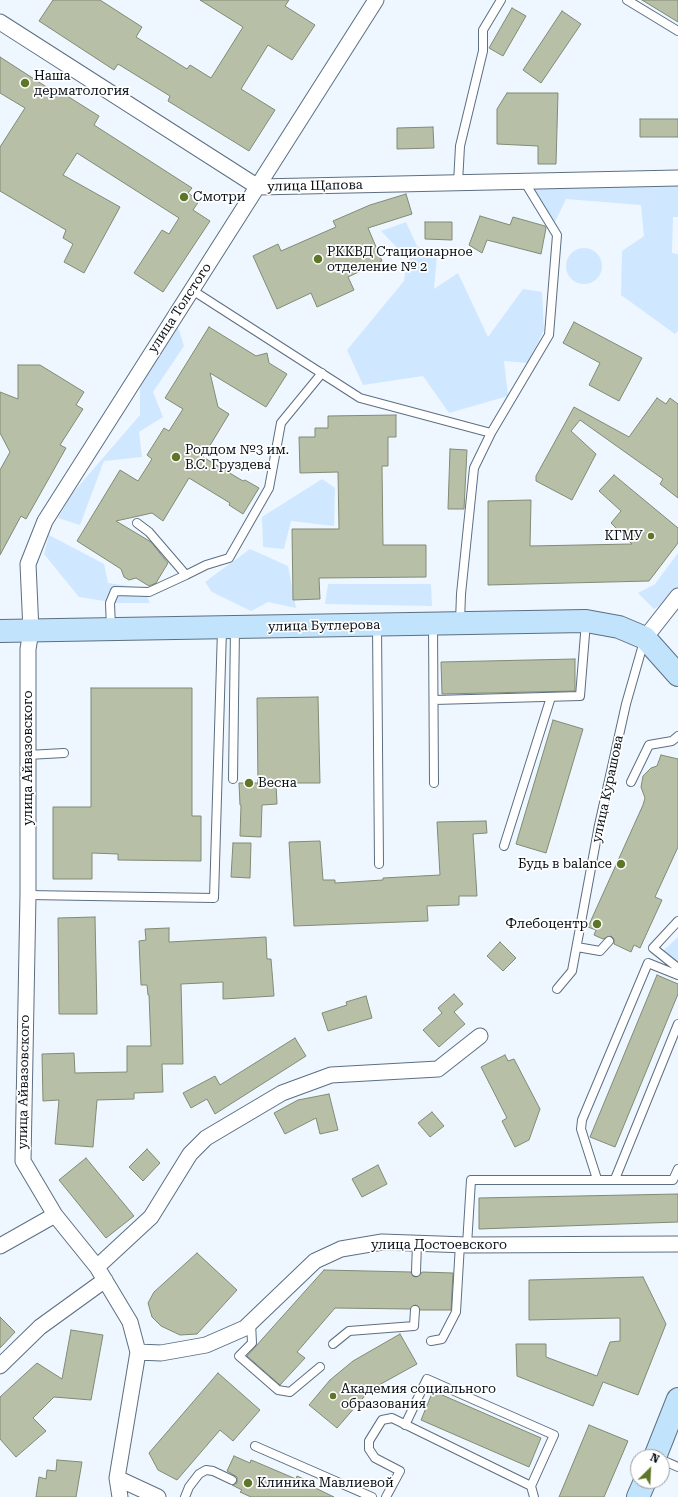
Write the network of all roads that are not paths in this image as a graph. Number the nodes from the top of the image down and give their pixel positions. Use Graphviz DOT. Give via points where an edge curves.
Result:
graph roads {
  1 [pos="376,0"];
  2 [pos="501,0"];
  3 [pos="627,0"];
  4 [pos="0,22"];
  5 [pos="678,31"];
  6 [pos="678,178"];
  7 [pos="524,181"];
  8 [pos="458,183"];
  9 [pos="258,187"];
  10 [pos="192,290"];
  11 [pos="322,373"];
  12 [pos="491,433"];
  13 [pos="137,523"];
  14 [pos="186,575"];
  15 [pos="677,599"];
  16 [pos="586,621"];
  17 [pos="460,623"];
  18 [pos="433,624"];
  19 [pos="377,625"];
  20 [pos="228,627"];
  21 [pos="112,630"];
  22 [pos="0,631"];
  23 [pos="31,631"];
  24 [pos="644,638"];
  25 [pos="678,675"];
  26 [pos="551,697"];
  27 [pos="434,700"];
  28 [pos="678,736"];
  29 [pos="64,753"];
  30 [pos="28,755"];
  31 [pos="233,779"];
  32 [pos="631,782"];
  33 [pos="434,783"];
  34 [pos="504,846"];
  35 [pos="379,864"];
  36 [pos="28,895"];
  37 [pos="678,921"];
  38 [pos="608,942"];
  39 [pos="577,947"];
  40 [pos="678,968"];
  41 [pos="678,975"];
  42 [pos="557,989"];
  43 [pos="678,1024"];
  44 [pos="480,1036"];
  45 [pos="678,1169"];
  46 [pos="597,1179"];
  47 [pos="615,1179"];
  48 [pos="55,1215"];
  49 [pos="417,1243"];
  50 [pos="464,1244"];
  51 [pos="678,1244"];
  52 [pos="0,1246"];
  53 [pos="416,1272"];
  54 [pos="101,1274"];
  55 [pos="415,1310"];
  56 [pos="251,1322"];
  57 [pos="431,1341"];
  58 [pos="333,1344"];
  59 [pos="138,1352"];
  60 [pos="0,1366"];
  61 [pos="320,1367"];
  62 [pos="678,1399"];
  63 [pos="405,1424"];
  64 [pos="255,1446"];
  65 [pos="658,1449"];
  66 [pos="117,1478"];
  67 [pos="232,1480"];
  68 [pos="531,1486"];
  69 [pos="120,1497"];
  70 [pos="158,1497"];
  71 [pos="185,1497"];
  72 [pos="372,1497"];
  73 [pos="386,1497"];
  74 [pos="534,1497"];
  1 -- 9 [label="street, улица Толстого"];
  2 -- 8 [label="lane" via="483,30 483,51 460,146"];
  3 -- 5 [label="lane"];
  4 -- 9 [label="street, улица Щапова"];
  6 -- 7 [label="street, улица Щапова"];
  7 -- 8 [label="street, улица Щапова"];
  7 -- 12 [label="lane" via="557,235 549,335"];
  8 -- 9 [label="street, улица Щапова"];
  9 -- 10 [label="street, улица Толстого"];
  10 -- 11 [label="lane"];
  10 -- 23 [label="street, улица Толстого" via="45,521 28,564"];
  11 -- 12 [label="lane" via="360,398"];
  11 -- 14 [label="lane" via="281,423 269,488 229,558"];
  12 -- 17 [label="lane" via="474,468"];
  13 -- 14 [label="lane" via="149,532"];
  14 -- 21 [label="lane" via="149,592 114,591 110,603"];
  15 -- 24 [label="street, улица Курашова"];
  16 -- 17 [label="main road, улица Бутлерова"];
  16 -- 24 [label="main road, улица Бутлерова" via="619,627"];
  16 -- 26 [label="lane" via="580,696"];
  17 -- 18 [label="main road, улица Бутлерова"];
  18 -- 19 [label="main road, улица Бутлерова"];
  18 -- 27 [label="lane"];
  19 -- 20 [label="main road, улица Бутлерова"];
  19 -- 35 [label="lane"];
  20 -- 21 [label="main road, улица Бутлерова"];
  20 -- 31 [label="lane"];
  20 -- 36 [label="lane" via="214,898"];
  21 -- 23 [label="main road, улица Бутлерова"];
  22 -- 23 [label="main road, улица Бутлерова"];
  23 -- 30 [label="street, улица Айвазовского" via="28,649"];
  24 -- 25 [label="main road"];
  24 -- 39 [label="lane, улица Курашова" via="608,787"];
  26 -- 27 [label="lane"];
  26 -- 34 [label="lane"];
  27 -- 33 [label="lane"];
  28 -- 32 [label="lane" via="672,741 649,745"];
  29 -- 30 [label="lane"];
  30 -- 36 [label="street, улица Айвазовского"];
  36 -- 48 [label="street, улица Айвазовского" via="23,1161"];
  37 -- 40 [label="lane" via="653,948"];
  38 -- 39 [label="lane" via="600,951"];
  39 -- 42 [label="lane, улица Курашова" via="572,971"];
  41 -- 46 [label="lane" via="648,963 582,1120 581,1129"];
  43 -- 47 [label="lane"];
  44 -- 54 [label="street" via="438,1069 331,1076 282,1093 206,1138 190,1154 151,1218"];
  45 -- 47 [label="lane" via="673,1180"];
  46 -- 47 [label="lane"];
  46 -- 50 [label="lane" via="471,1180"];
  48 -- 52 [label="street"];
  48 -- 54 [label="street, улица Айвазовского"];
  49 -- 50 [label="street, улица Достоевского"];
  49 -- 53 [label="lane"];
  49 -- 56 [label="street, улица Достоевского" via="382,1242 341,1249 315,1261"];
  50 -- 51 [label="street, улица Достоевского"];
  50 -- 57 [label="lane" via="456,1312 442,1339"];
  54 -- 59 [label="street, улица Айвазовского" via="130,1322"];
  54 -- 60 [label="street"];
  55 -- 58 [label="lane" via="414,1326 349,1331"];
  56 -- 59 [label="street, улица Достоевского" via="245,1328 206,1346 161,1353"];
  56 -- 61 [label="lane" via="252,1343 239,1356 278,1390 290,1392"];
  59 -- 66 [label="street, улица Айвазовского"];
  62 -- 65 [label="main road"];
  63 -- 68 [label="lane"];
  63 -- 68 [label="lane" via="427,1380 554,1435"];
  63 -- 73 [label="lane" via="392,1418 382,1420 369,1441 369,1449 375,1458 400,1471"];
  64 -- 72 [label="lane"];
  66 -- 69 [label="street, улица Айвазовского"];
  66 -- 70 [label="street"];
  67 -- 71 [label="lane" via="206,1470 199,1474"];
  68 -- 74 [label="lane"];
}
